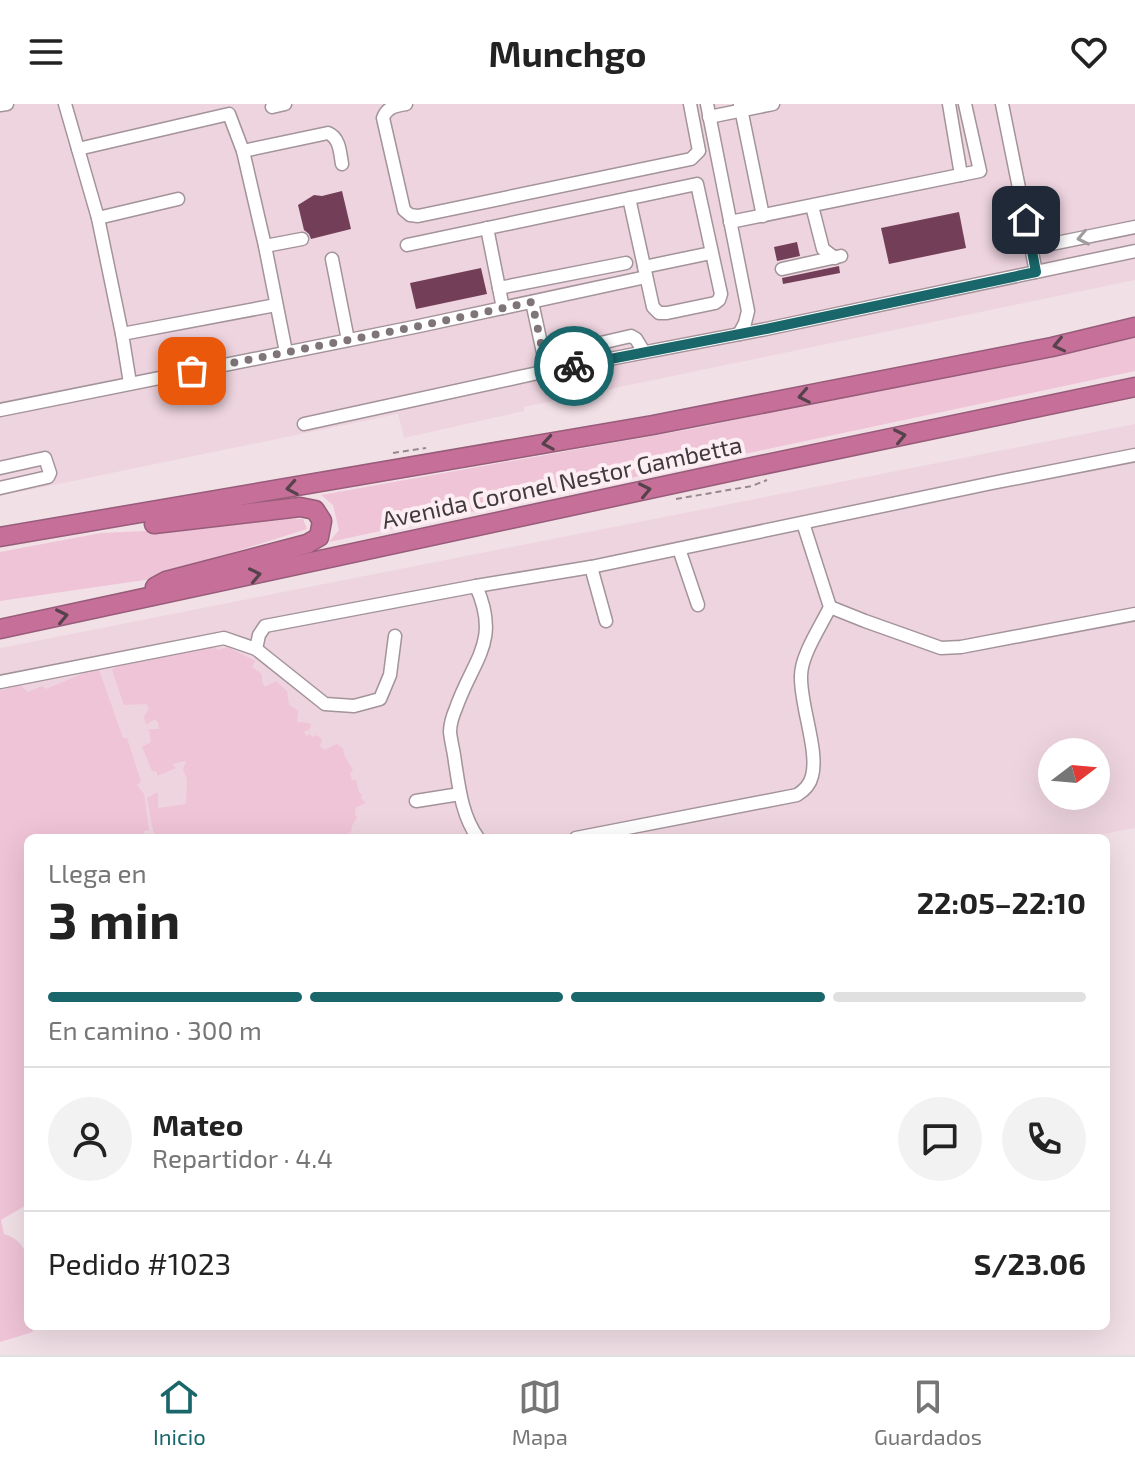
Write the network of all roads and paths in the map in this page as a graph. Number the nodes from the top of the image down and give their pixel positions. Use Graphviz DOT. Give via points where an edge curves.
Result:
graph roads {
  1 [pos="7,104"];
  2 [pos="65,104"];
  3 [pos="406,104"];
  4 [pos="690,104"];
  5 [pos="773,104"];
  6 [pos="949,104"];
  7 [pos="965,104"];
  8 [pos="1002,104"];
  9 [pos="0,105"];
  10 [pos="741,107"];
  11 [pos="708,110"];
  12 [pos="78,149"];
  13 [pos="243,151"];
  14 [pos="342,164"];
  15 [pos="961,175"];
  16 [pos="629,198"];
  17 [pos="178,199"];
  18 [pos="812,206"];
  19 [pos="763,216"];
  20 [pos="98,218"];
  21 [pos="730,222"];
  22 [pos="1135,227"];
  23 [pos="487,228"];
  24 [pos="302,239"];
  25 [pos="407,245"];
  26 [pos="265,246"];
  27 [pos="1032,248"];
  28 [pos="823,249"];
  29 [pos="1135,251"];
  30 [pos="711,253"];
  31 [pos="332,259"];
  32 [pos="815,262"];
  33 [pos="626,263"];
  34 [pos="782,269"];
  35 [pos="645,272"];
  36 [pos="1036,272"];
  37 [pos="559,276"];
  38 [pos="499,288"];
  39 [pos="563,294"];
  40 [pos="532,302"];
  41 [pos="276,305"];
  42 [pos="503,308"];
  43 [pos="748,311"];
  44 [pos="1135,327"];
  45 [pos="766,329"];
  46 [pos="122,334"];
  47 [pos="739,334"];
  48 [pos="348,340"];
  49 [pos="566,351"];
  50 [pos="286,352"];
  51 [pos="644,352"];
  52 [pos="547,371"];
  53 [pos="130,383"];
  54 [pos="1135,387"];
  55 [pos="0,410"];
  56 [pos="304,424"];
  57 [pos="1135,455"];
  58 [pos="0,468"];
  59 [pos="0,488"];
  60 [pos="116,519"];
  61 [pos="803,523"];
  62 [pos="0,537"];
  63 [pos="679,549"];
  64 [pos="591,567"];
  65 [pos="476,586"];
  66 [pos="124,603"];
  67 [pos="698,605"];
  68 [pos="830,607"];
  69 [pos="1135,614"];
  70 [pos="606,621"];
  71 [pos="0,629"];
  72 [pos="395,636"];
  73 [pos="256,649"];
  74 [pos="0,682"];
  75 [pos="460,794"];
  76 [pos="416,801"];
  77 [pos="475,834"];
  78 [pos="597,834"];
  1 -- 9 [label="lane"];
  2 -- 12 [label="lane"];
  3 -- 4 [label="lane" via="385,111 383,118 404,210 418,216 691,159 699,151"];
  5 -- 10 [label="lane"];
  6 -- 15 [label="lane"];
  7 -- 15 [label="lane" via="980,171"];
  8 -- 27 [label="lane"];
  10 -- 11 [label="lane"];
  10 -- 19 [label="lane"];
  11 -- 21 [label="lane"];
  12 -- 13 [label="lane" via="229,114"];
  12 -- 20 [label="lane"];
  13 -- 14 [label="lane" via="328,133 337,141"];
  13 -- 26 [label="lane"];
  15 -- 18 [label="lane"];
  16 -- 23 [label="lane"];
  16 -- 30 [label="lane" via="697,184"];
  16 -- 35 [label="lane"];
  17 -- 20 [label="lane"];
  18 -- 19 [label="lane"];
  18 -- 28 [label="lane"];
  19 -- 21 [label="lane"];
  20 -- 46 [label="lane"];
  21 -- 43 [label="lane"];
  22 -- 27 [label="lane, one-way"];
  23 -- 25 [label="lane"];
  23 -- 38 [label="lane"];
  24 -- 26 [label="lane"];
  26 -- 41 [label="lane"];
  27 -- 36 [label="lane"];
  28 -- 32 [label="lane"];
  28 -- 32 [label="lane" via="838,257"];
  29 -- 36 [label="lane"];
  30 -- 35 [label="lane"];
  30 -- 35 [label="lane" via="721,294 715,303 659,313"];
  31 -- 48 [label="lane"];
  32 -- 34 [label="lane"];
  33 -- 37 [label="lane"];
  35 -- 39 [label="lane"];
  36 -- 45 [label="lane"];
  37 -- 38 [label="lane"];
  37 -- 39 [label="lane"];
  38 -- 42 [label="lane"];
  39 -- 40 [label="lane"];
  40 -- 42 [label="lane"];
  40 -- 52 [label="lane"];
  41 -- 46 [label="lane"];
  41 -- 50 [label="lane"];
  42 -- 48 [label="lane"];
  43 -- 45 [label="lane"];
  43 -- 47 [label="lane"];
  44 -- 60 [label="highway, Avenida Coronel Nestor Gambetta, one-way" via="668,422"];
  45 -- 47 [label="lane"];
  46 -- 53 [label="lane"];
  47 -- 51 [label="lane"];
  48 -- 50 [label="lane"];
  49 -- 51 [label="lane" via="631,336"];
  50 -- 53 [label="lane"];
  51 -- 52 [label="lane"];
  52 -- 56 [label="lane"];
  53 -- 55 [label="lane"];
  66 -- 54 [label="highway, Avenida Coronel Nestor Gambetta, one-way"];
  57 -- 61 [label="lane"];
  58 -- 59 [label="lane" via="45,458 50,473"];
  60 -- 62 [label="highway, Avenida Coronel Nestor Gambetta"];
  60 -- 66 [label="highway" via="150,524 300,507 315,510 322,521 319,537 307,544 166,581"];
  61 -- 63 [label="lane"];
  61 -- 68 [label="lane"];
  63 -- 64 [label="lane"];
  63 -- 67 [label="lane"];
  64 -- 65 [label="lane"];
  64 -- 70 [label="lane"];
  65 -- 73 [label="lane" via="265,626"];
  65 -- 75 [label="lane" via="487,622 486,642 450,729"];
  71 -- 66 [label="highway, Avenida Coronel Nestor Gambetta, one-way"];
  68 -- 69 [label="lane" via="941,648"];
  68 -- 78 [label="lane" via="801,673 814,764 806,789"];
  72 -- 73 [label="lane" via="390,675 380,699 354,706 325,704"];
  73 -- 74 [label="lane" via="224,638"];
  75 -- 76 [label="lane"];
  75 -- 77 [label="lane"];
}
